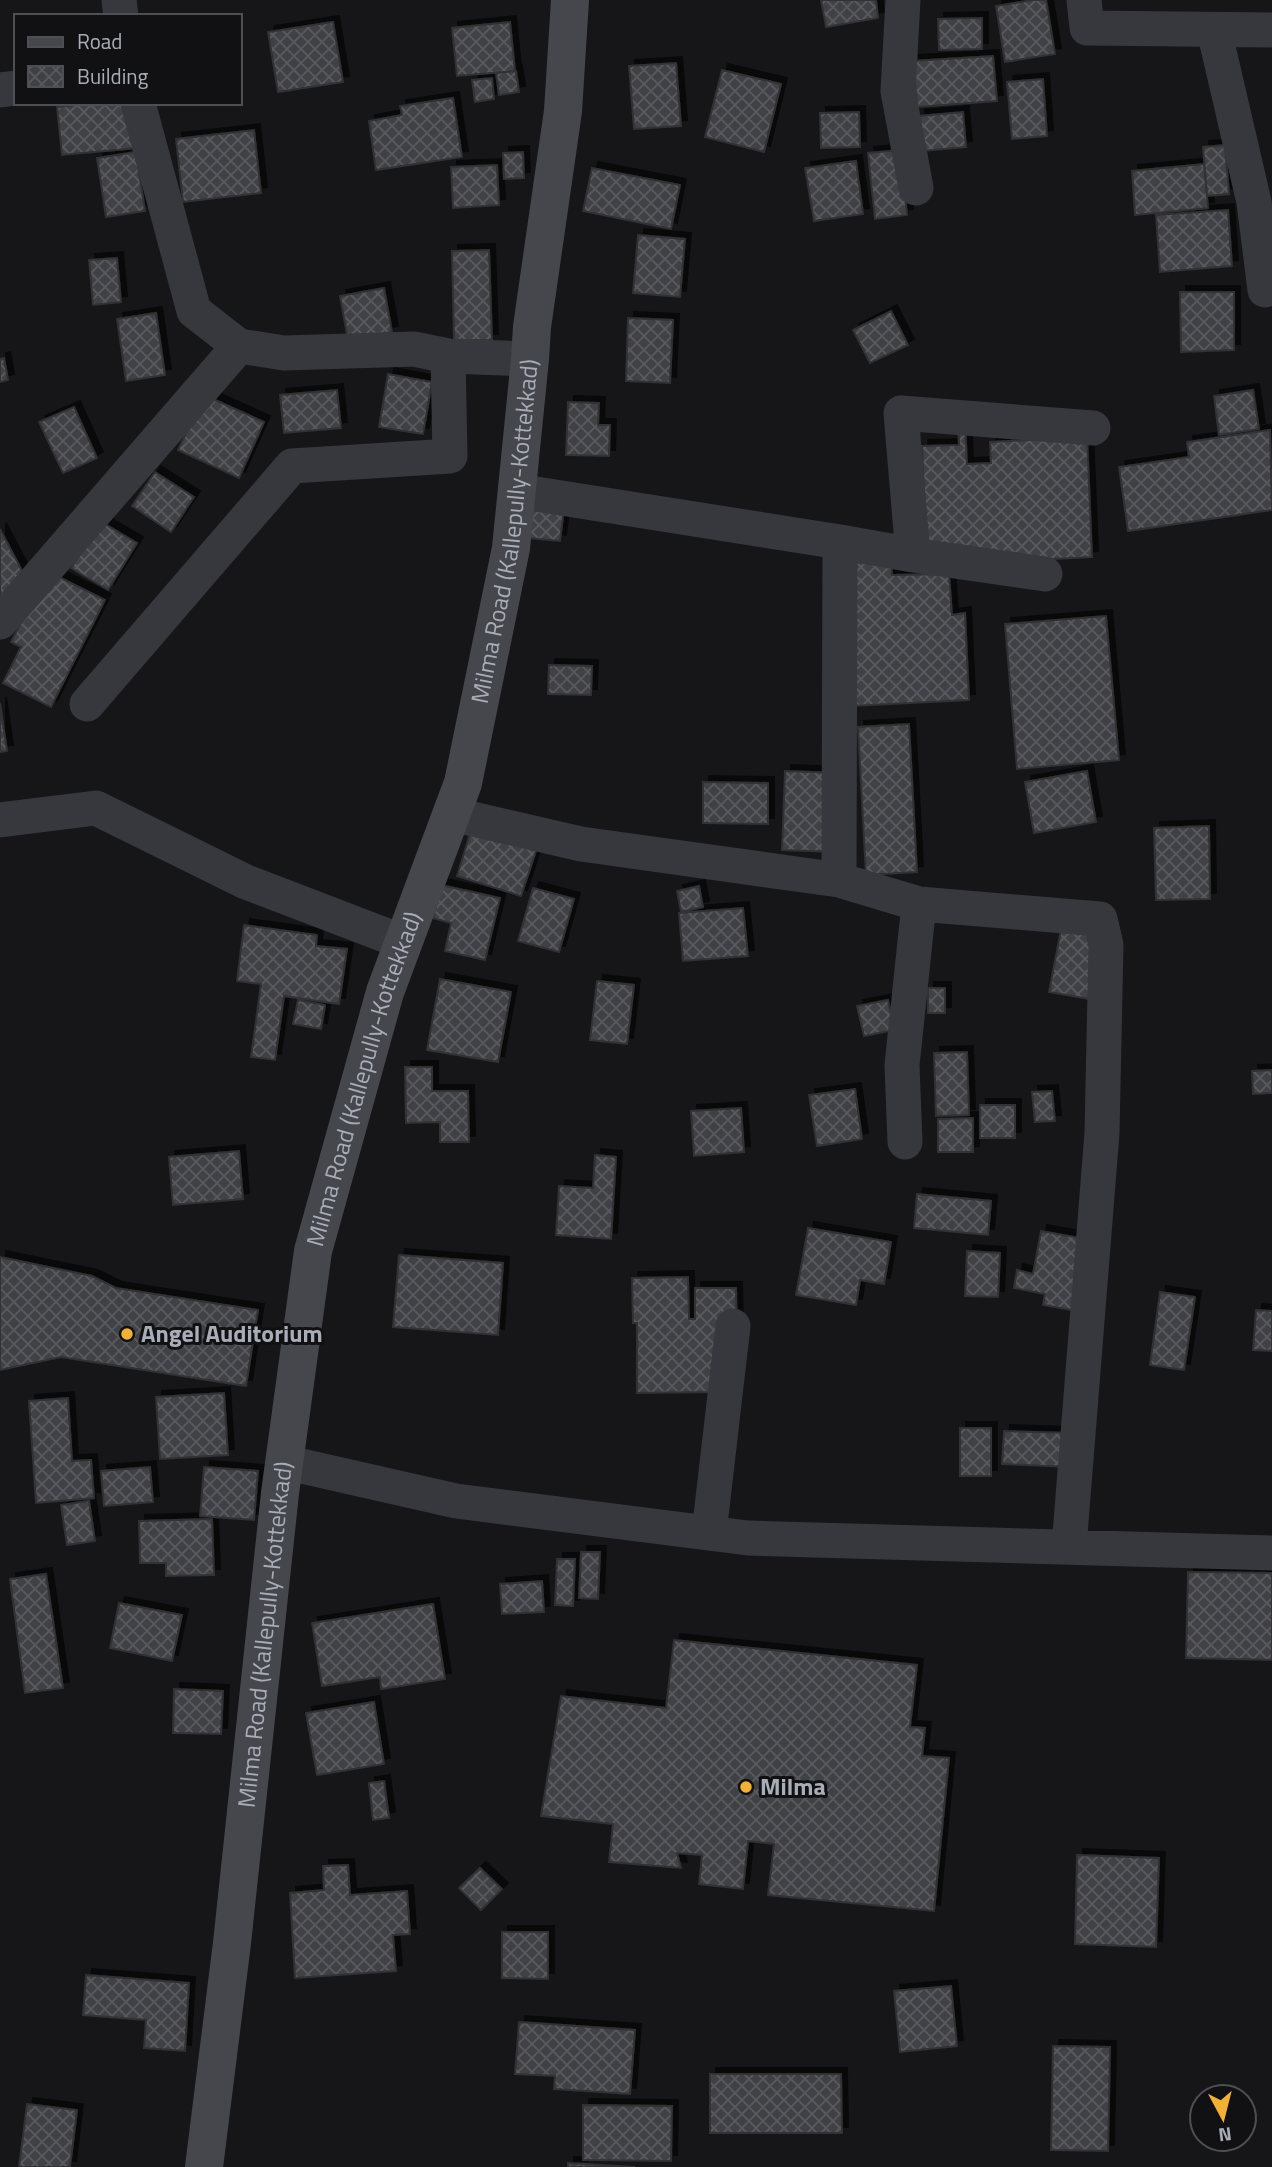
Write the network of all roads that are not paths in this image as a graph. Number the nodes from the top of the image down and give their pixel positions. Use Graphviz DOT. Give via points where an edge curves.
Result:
graph roads {
  1 [pos="570,0"];
  2 [pos="903,0"];
  3 [pos="1084,0"];
  4 [pos="1214,30"];
  5 [pos="1272,30"];
  6 [pos="139,105"];
  7 [pos="915,188"];
  8 [pos="1265,290"];
  9 [pos="239,346"];
  10 [pos="448,356"];
  11 [pos="530,359"];
  12 [pos="1093,428"];
  13 [pos="517,491"];
  14 [pos="840,542"];
  15 [pos="913,555"];
  16 [pos="1045,574"];
  17 [pos="0,622"];
  18 [pos="87,704"];
  19 [pos="451,814"];
  20 [pos="0,820"];
  21 [pos="839,880"];
  22 [pos="919,904"];
  23 [pos="403,943"];
  24 [pos="905,1142"];
  25 [pos="733,1326"];
  26 [pos="284,1462"];
  27 [pos="709,1533"];
  28 [pos="1069,1547"];
  29 [pos="1272,1553"];
  30 [pos="204,2167"];
  1 -- 11 [label="main road, Milma Road (Kallepully-Kottekkad)" via="563,111"];
  2 -- 7 [label="street" via="898,90"];
  3 -- 4 [label="street" via="1087,28"];
  4 -- 5 [label="street"];
  4 -- 8 [label="street" via="1254,202"];
  6 -- 9 [label="street" via="194,311"];
  9 -- 10 [label="street" via="284,353 414,349"];
  9 -- 17 [label="street"];
  10 -- 11 [label="street"];
  10 -- 18 [label="street" via="450,456 292,466"];
  11 -- 13 [label="main road, Milma Road (Kallepully-Kottekkad)"];
  12 -- 15 [label="street" via="901,413"];
  13 -- 14 [label="street"];
  13 -- 19 [label="main road, Milma Road (Kallepully-Kottekkad)" via="511,548 463,783"];
  14 -- 15 [label="street"];
  14 -- 21 [label="street"];
  15 -- 16 [label="street"];
  19 -- 21 [label="street" via="581,844"];
  19 -- 23 [label="main road, Milma Road (Kallepully-Kottekkad)"];
  20 -- 23 [label="street" via="96,808 246,882"];
  21 -- 22 [label="street"];
  22 -- 24 [label="street" via="902,1065"];
  22 -- 28 [label="street" via="1100,919 1106,945 1102,1133"];
  23 -- 26 [label="main road, Milma Road (Kallepully-Kottekkad)" via="385,992 313,1251"];
  25 -- 27 [label="street"];
  26 -- 27 [label="street" via="456,1501"];
  26 -- 30 [label="main road, Milma Road (Kallepully-Kottekkad)"];
  27 -- 28 [label="street"];
  28 -- 29 [label="street"];
}
